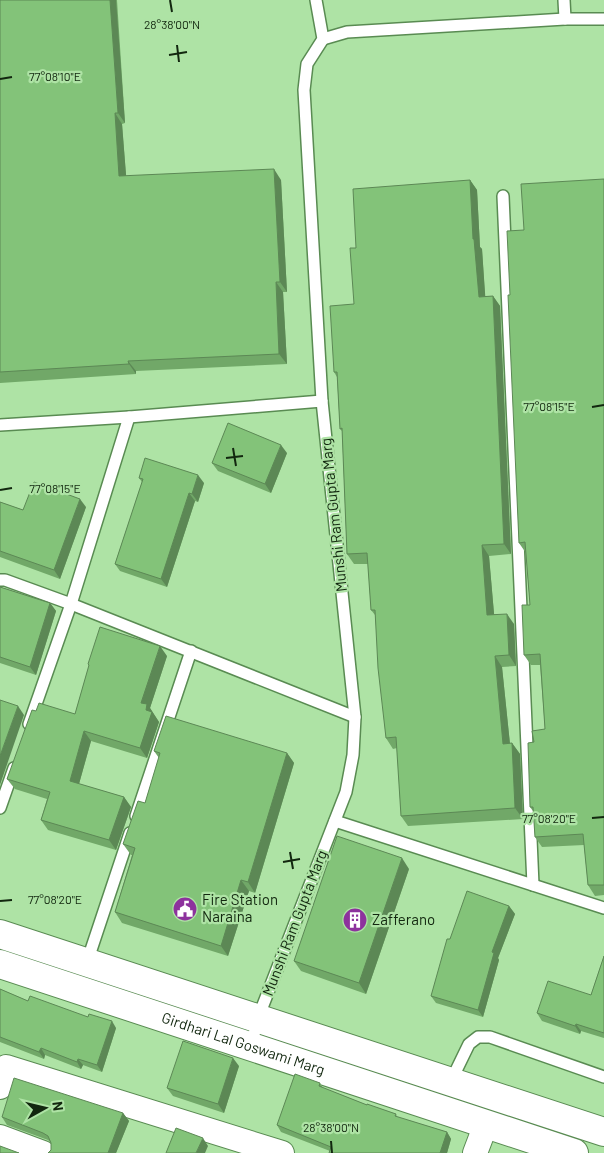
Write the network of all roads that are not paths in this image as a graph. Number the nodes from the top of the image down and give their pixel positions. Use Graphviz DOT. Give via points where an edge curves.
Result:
graph roads {
  1 [pos="316,0"];
  2 [pos="564,0"];
  3 [pos="564,19"];
  4 [pos="604,19"];
  5 [pos="323,39"];
  6 [pos="503,196"];
  7 [pos="322,401"];
  8 [pos="130,417"];
  9 [pos="0,426"];
  10 [pos="0,580"];
  11 [pos="71,604"];
  12 [pos="191,651"];
  13 [pos="355,717"];
  14 [pos="26,734"];
  15 [pos="16,762"];
  16 [pos="0,808"];
  17 [pos="335,821"];
  18 [pos="533,885"];
  19 [pos="604,908"];
  20 [pos="0,934"];
  21 [pos="87,962"];
  22 [pos="0,964"];
  23 [pos="258,1018"];
  24 [pos="250,1047"];
  25 [pos="2,1074"];
  26 [pos="604,1077"];
  27 [pos="450,1081"];
  28 [pos="604,1132"];
  29 [pos="0,1137"];
  30 [pos="482,1145"];
  31 [pos="43,1153"];
  32 [pos="282,1153"];
  33 [pos="574,1153"];
  1 -- 5 [label="lane"];
  2 -- 3 [label="lane"];
  3 -- 4 [label="lane"];
  3 -- 5 [label="lane" via="347,32"];
  5 -- 7 [label="lane, Munshi Ram Gupta Marg" via="307,64 304,90"];
  6 -- 18 [label="lane"];
  7 -- 8 [label="lane"];
  7 -- 13 [label="lane, Munshi Ram Gupta Marg"];
  8 -- 9 [label="lane"];
  8 -- 11 [label="lane"];
  10 -- 11 [label="lane"];
  11 -- 12 [label="lane"];
  11 -- 14 [label="lane"];
  12 -- 13 [label="lane"];
  12 -- 21 [label="lane"];
  13 -- 17 [label="lane, Munshi Ram Gupta Marg" via="353,755 346,792"];
  15 -- 16 [label="lane"];
  17 -- 18 [label="lane"];
  17 -- 23 [label="lane, Munshi Ram Gupta Marg"];
  18 -- 19 [label="lane"];
  20 -- 21 [label="main road, Girdhari Lal Goswami Marg"];
  21 -- 23 [label="main road, Girdhari Lal Goswami Marg"];
  22 -- 24 [label="main road, Girdhari Lal Goswami Marg"];
  23 -- 24 [label="lane, Munshi Ram Gupta Marg"];
  23 -- 27 [label="main road, Girdhari Lal Goswami Marg"];
  24 -- 30 [label="main road, Girdhari Lal Goswami Marg"];
  25 -- 32 [label="street"];
  26 -- 27 [label="lane" via="490,1037 478,1037 469,1044"];
  27 -- 28 [label="main road, Girdhari Lal Goswami Marg"];
  29 -- 31 [label="street"];
  30 -- 33 [label="main road, Girdhari Lal Goswami Marg"];
}
